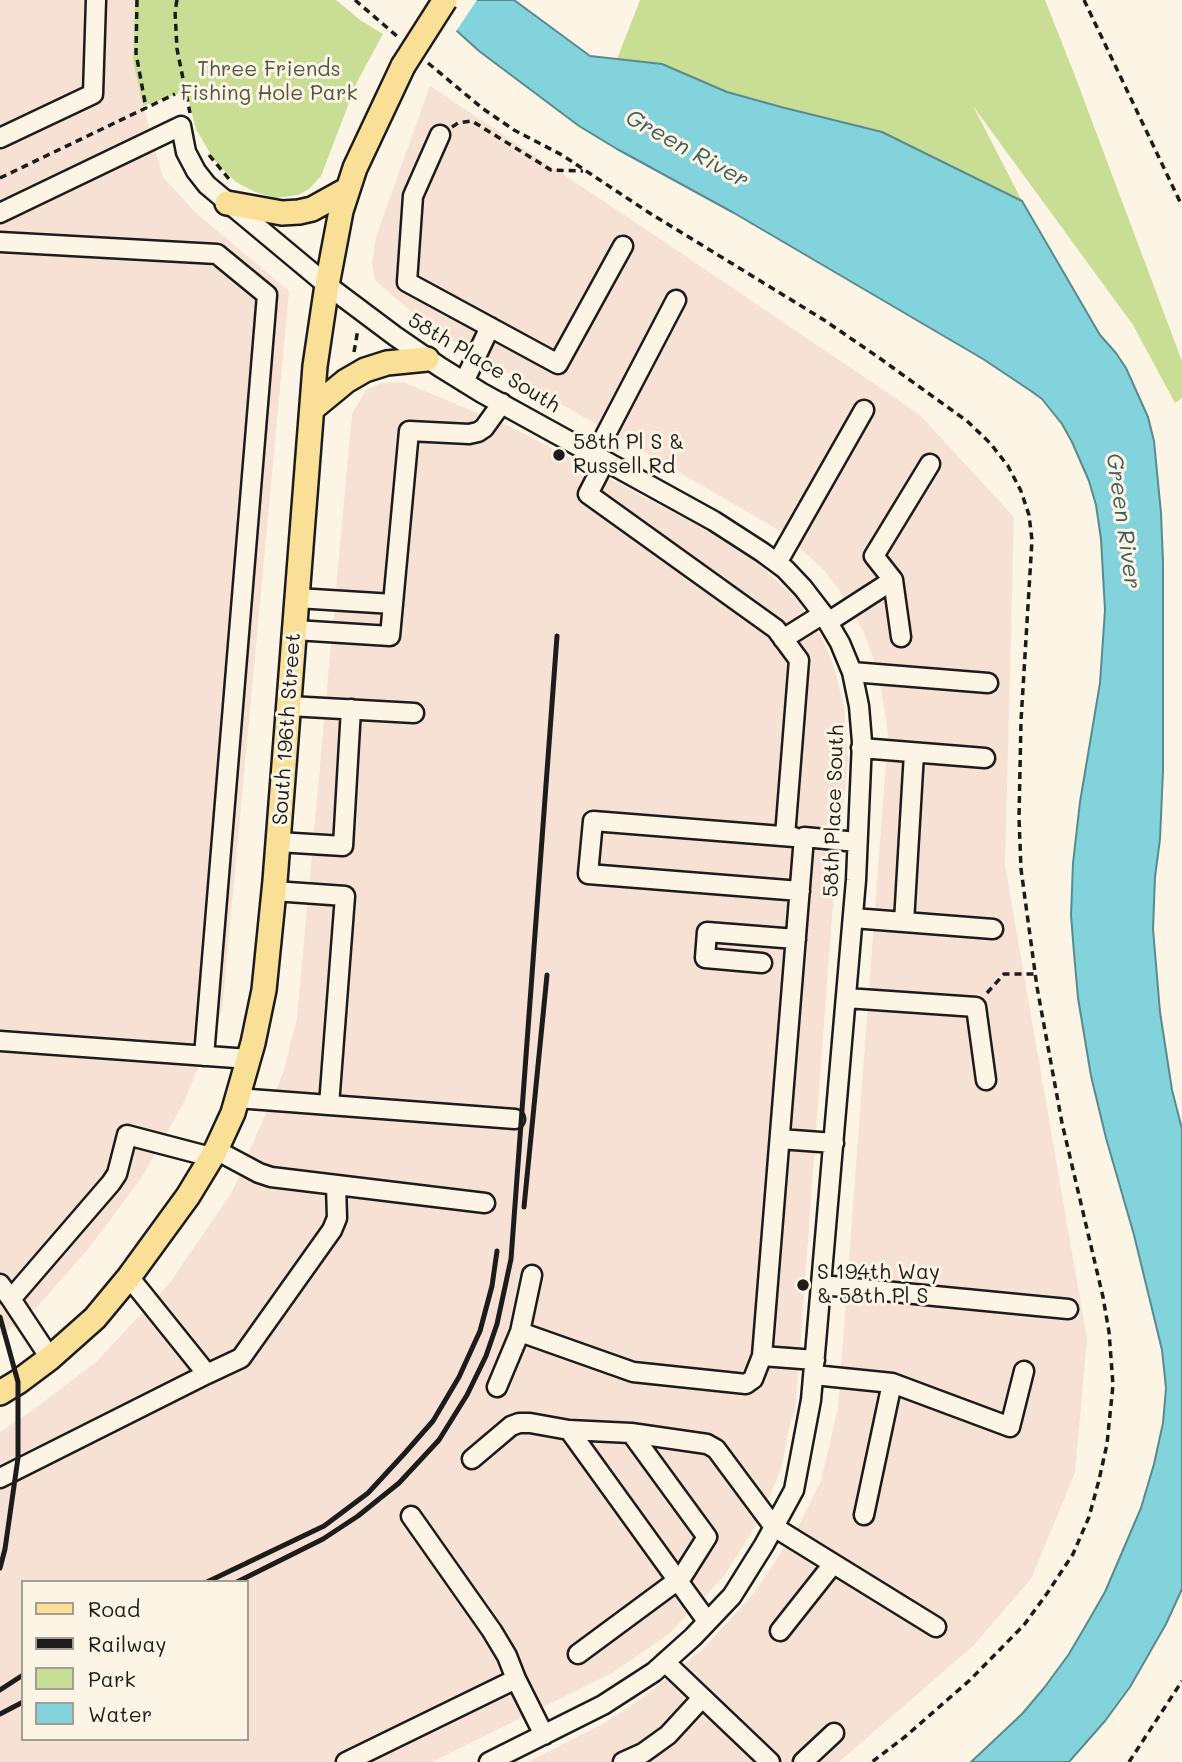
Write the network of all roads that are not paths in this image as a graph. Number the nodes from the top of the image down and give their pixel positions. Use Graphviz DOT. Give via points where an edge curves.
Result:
graph roads {
  1 [pos="96,0"];
  2 [pos="444,0"];
  3 [pos="440,135"];
  4 [pos="0,138"];
  5 [pos="348,189"];
  6 [pos="227,203"];
  7 [pos="0,213"];
  8 [pos="0,243"];
  9 [pos="623,246"];
  10 [pos="327,285"];
  11 [pos="676,300"];
  12 [pos="490,327"];
  13 [pos="427,359"];
  14 [pos="464,382"];
  15 [pos="502,403"];
  16 [pos="312,409"];
  17 [pos="864,410"];
  18 [pos="600,458"];
  19 [pos="930,464"];
  20 [pos="777,564"];
  21 [pos="893,580"];
  22 [pos="297,598"];
  23 [pos="393,604"];
  24 [pos="825,618"];
  25 [pos="295,630"];
  26 [pos="901,637"];
  27 [pos="783,639"];
  28 [pos="852,673"];
  29 [pos="988,682"];
  30 [pos="289,706"];
  31 [pos="351,709"];
  32 [pos="414,713"];
  33 [pos="861,748"];
  34 [pos="914,753"];
  35 [pos="985,758"];
  36 [pos="785,836"];
  37 [pos="804,837"];
  38 [pos="278,842"];
  39 [pos="858,842"];
  40 [pos="274,891"];
  41 [pos="800,891"];
  42 [pos="853,918"];
  43 [pos="904,922"];
  44 [pos="993,929"];
  45 [pos="796,939"];
  46 [pos="762,962"];
  47 [pos="846,998"];
  48 [pos="0,1041"];
  49 [pos="204,1056"];
  50 [pos="249,1059"];
  51 [pos="986,1080"];
  52 [pos="237,1098"];
  53 [pos="328,1105"];
  54 [pos="515,1119"];
  55 [pos="780,1139"];
  56 [pos="834,1143"];
  57 [pos="213,1154"];
  58 [pos="336,1185"];
  59 [pos="485,1203"];
  60 [pos="533,1275"];
  61 [pos="129,1277"];
  62 [pos="822,1284"];
  63 [pos="5,1292"];
  64 [pos="1068,1309"];
  65 [pos="520,1332"];
  66 [pos="762,1356"];
  67 [pos="50,1358"];
  68 [pos="814,1367"];
  69 [pos="1024,1371"];
  70 [pos="207,1374"];
  71 [pos="892,1383"];
  72 [pos="497,1387"];
  73 [pos="0,1393"];
  74 [pos="569,1430"];
  75 [pos="631,1433"];
  76 [pos="472,1459"];
  77 [pos="0,1478"];
  78 [pos="864,1515"];
  79 [pos="411,1516"];
  80 [pos="774,1527"];
  81 [pos="833,1564"];
  82 [pos="678,1580"];
  83 [pos="707,1621"];
  84 [pos="936,1627"];
  85 [pos="780,1631"];
  86 [pos="579,1654"];
  87 [pos="665,1662"];
  88 [pos="516,1679"];
  89 [pos="702,1698"];
  90 [pos="834,1733"];
  91 [pos="544,1735"];
  92 [pos="346,1762"];
  93 [pos="489,1762"];
  94 [pos="623,1762"];
  95 [pos="770,1762"];
  96 [pos="803,1762"];
  1 -- 4 [label="street" via="93,94"];
  2 -- 5 [label="main road, South 196th Street, bridge" via="374,124"];
  3 -- 12 [label="street" via="413,196 407,282"];
  5 -- 6 [label="main road" via="299,212"];
  5 -- 10 [label="main road, South 196th Street"];
  6 -- 7 [label="street, 58th Place South" via="207,185 186,152 187,124"];
  6 -- 10 [label="street, 58th Place South"];
  8 -- 49 [label="street" via="217,254 267,295"];
  9 -- 12 [label="street" via="558,364"];
  10 -- 13 [label="street, 58th Place South"];
  10 -- 16 [label="main road, South 196th Street"];
  11 -- 18 [label="street"];
  12 -- 14 [label="street"];
  13 -- 14 [label="street, 58th Place South"];
  13 -- 16 [label="main road" via="366,370"];
  14 -- 15 [label="street, 58th Place South"];
  15 -- 18 [label="street, 58th Place South"];
  15 -- 23 [label="street" via="478,432 409,431"];
  16 -- 22 [label="main road, South 196th Street"];
  17 -- 20 [label="street"];
  18 -- 20 [label="street, 58th Place South" via="714,521"];
  18 -- 27 [label="street" via="588,494 776,629"];
  19 -- 21 [label="street" via="874,556"];
  20 -- 24 [label="street, 58th Place South"];
  21 -- 24 [label="street"];
  21 -- 26 [label="street"];
  22 -- 23 [label="street"];
  22 -- 25 [label="main road, South 196th Street"];
  23 -- 25 [label="street" via="390,636"];
  24 -- 27 [label="street"];
  24 -- 28 [label="street, 58th Place South"];
  25 -- 30 [label="main road, South 196th Street"];
  27 -- 36 [label="street" via="799,660"];
  28 -- 29 [label="street"];
  28 -- 33 [label="street, 58th Place South"];
  30 -- 31 [label="street"];
  30 -- 38 [label="main road, South 196th Street"];
  31 -- 32 [label="street"];
  31 -- 38 [label="street" via="343,846"];
  33 -- 34 [label="street"];
  33 -- 39 [label="street, 58th Place South"];
  34 -- 35 [label="street"];
  34 -- 43 [label="street"];
  36 -- 37 [label="street"];
  36 -- 41 [label="street" via="593,821 588,874"];
  37 -- 39 [label="street"];
  37 -- 41 [label="street"];
  38 -- 40 [label="main road, South 196th Street"];
  39 -- 42 [label="street, 58th Place South"];
  40 -- 50 [label="main road, South 196th Street" via="264,990"];
  40 -- 53 [label="street" via="345,896"];
  41 -- 45 [label="street"];
  42 -- 43 [label="street"];
  42 -- 47 [label="street, 58th Place South"];
  43 -- 44 [label="street"];
  45 -- 46 [label="street" via="707,932 705,958"];
  45 -- 55 [label="street"];
  47 -- 51 [label="street" via="976,1007"];
  47 -- 56 [label="street, 58th Place South"];
  48 -- 49 [label="street"];
  49 -- 50 [label="street"];
  50 -- 52 [label="main road, South 196th Street"];
  52 -- 53 [label="street"];
  52 -- 57 [label="main road, South 196th Street"];
  53 -- 54 [label="street"];
  55 -- 56 [label="street"];
  55 -- 66 [label="street"];
  56 -- 62 [label="street, 58th Place South"];
  57 -- 58 [label="street" via="271,1177"];
  57 -- 61 [label="main road, South 196th Street"];
  57 -- 63 [label="street" via="127,1135 111,1183"];
  58 -- 59 [label="street"];
  58 -- 70 [label="street" via="337,1218 332,1230 242,1357"];
  60 -- 65 [label="street"];
  61 -- 67 [label="main road, South 196th Street" via="95,1318"];
  61 -- 70 [label="street"];
  62 -- 64 [label="street"];
  62 -- 68 [label="street, 58th Place South"];
  63 -- 67 [label="street"];
  65 -- 66 [label="street" via="634,1372 746,1384 754,1379"];
  65 -- 72 [label="street"];
  66 -- 68 [label="street"];
  67 -- 73 [label="main road, South 196th Street"];
  68 -- 71 [label="street"];
  68 -- 80 [label="street, 58th Place South" via="794,1490"];
  69 -- 71 [label="street" via="1010,1427"];
  70 -- 77 [label="street"];
  71 -- 78 [label="street"];
  74 -- 75 [label="street"];
  74 -- 76 [label="street" via="519,1423"];
  74 -- 82 [label="street"];
  75 -- 80 [label="street" via="716,1449"];
  75 -- 82 [label="street" via="707,1537"];
  79 -- 88 [label="street" via="492,1631"];
  80 -- 81 [label="street"];
  80 -- 83 [label="street, 58th Place South" via="732,1596"];
  81 -- 84 [label="street"];
  81 -- 85 [label="street"];
  82 -- 83 [label="street"];
  82 -- 86 [label="street"];
  83 -- 87 [label="street, 58th Place South"];
  87 -- 89 [label="street"];
  87 -- 91 [label="street, 58th Place South" via="603,1705"];
  88 -- 91 [label="street"];
  88 -- 92 [label="street"];
  89 -- 94 [label="street" via="668,1735"];
  89 -- 95 [label="street"];
  90 -- 96 [label="street"];
  91 -- 93 [label="street, 58th Place South"];
}
